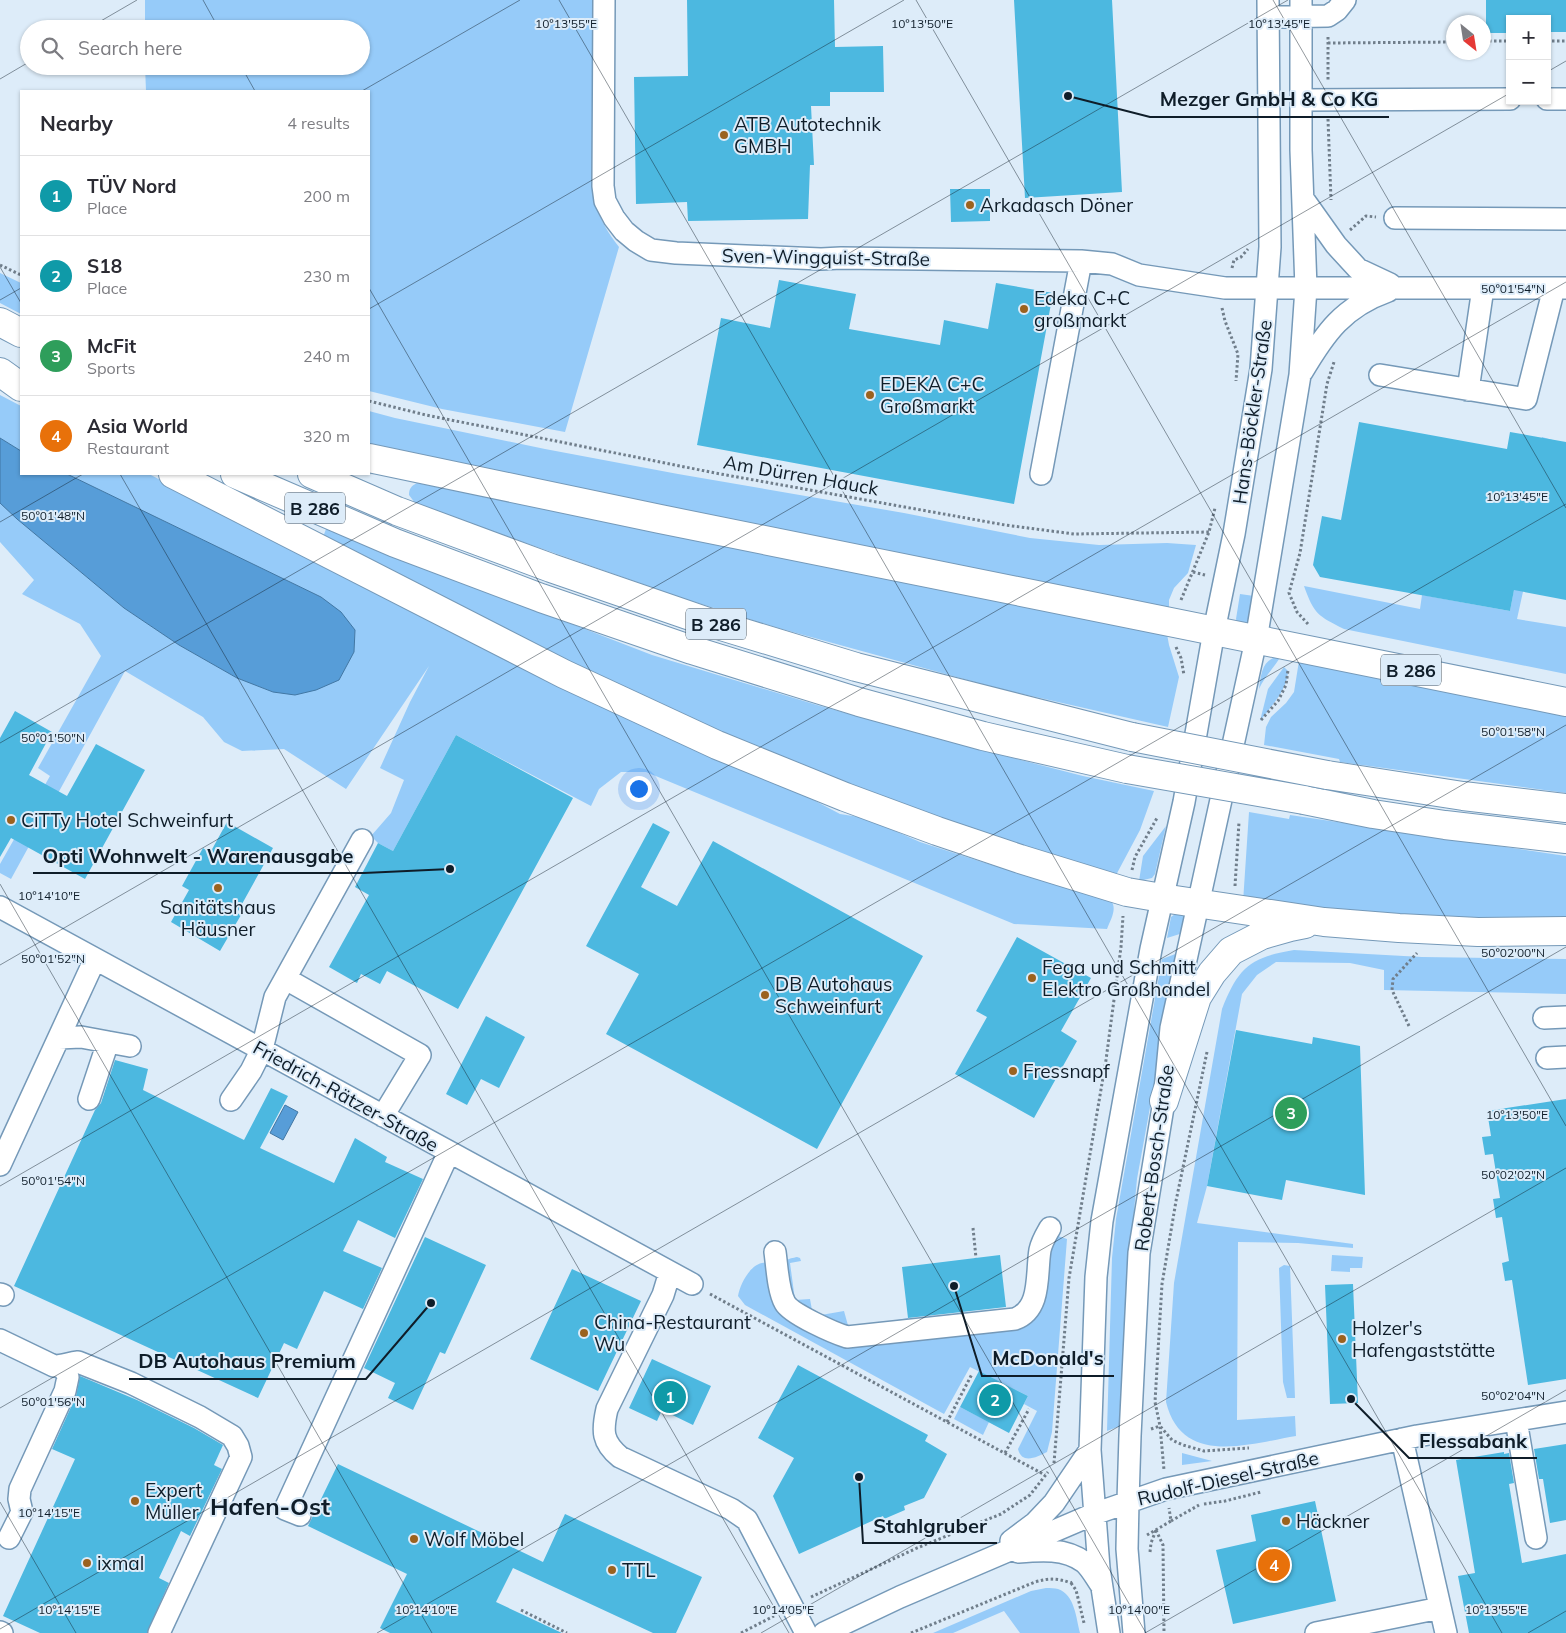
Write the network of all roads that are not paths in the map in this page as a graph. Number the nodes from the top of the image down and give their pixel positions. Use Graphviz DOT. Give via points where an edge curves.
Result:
graph roads {
  1 [pos="604,0"];
  2 [pos="1345,0"];
  3 [pos="1268,8"];
  4 [pos="1301,8"];
  5 [pos="1506,99"];
  6 [pos="1551,99"];
  7 [pos="1566,99"];
  8 [pos="1301,100"];
  9 [pos="1304,200"];
  10 [pos="1395,218"];
  11 [pos="1566,219"];
  12 [pos="1081,261"];
  13 [pos="1268,288"];
  14 [pos="1306,288"];
  15 [pos="1397,288"];
  16 [pos="1483,288"];
  17 [pos="1560,288"];
  18 [pos="0,322"];
  19 [pos="20,332"];
  20 [pos="0,368"];
  21 [pos="0,372"];
  22 [pos="1300,375"];
  23 [pos="1380,375"];
  24 [pos="20,378"];
  25 [pos="20,386"];
  26 [pos="1468,390"];
  27 [pos="370,458"];
  28 [pos="1041,474"];
  29 [pos="175,475"];
  30 [pos="237,475"];
  31 [pos="314,475"];
  32 [pos="1214,631"];
  33 [pos="1256,640"];
  34 [pos="1566,702"];
  35 [pos="1184,802"];
  36 [pos="1566,808"];
  37 [pos="1217,819"];
  38 [pos="1566,839"];
  39 [pos="362,840"];
  40 [pos="1162,898"];
  41 [pos="1200,902"];
  42 [pos="0,907"];
  43 [pos="1324,922"];
  44 [pos="1566,931"];
  45 [pos="95,959"];
  46 [pos="286,979"];
  47 [pos="1566,1017"];
  48 [pos="1544,1018"];
  49 [pos="59,1038"];
  50 [pos="108,1042"];
  51 [pos="130,1046"];
  52 [pos="262,1050"];
  53 [pos="89,1099"];
  54 [pos="231,1100"];
  55 [pos="1164,1102"];
  56 [pos="383,1116"];
  57 [pos="449,1152"];
  58 [pos="0,1165"];
  59 [pos="1050,1228"];
  60 [pos="775,1252"];
  61 [pos="670,1272"];
  62 [pos="692,1284"];
  63 [pos="0,1340"];
  64 [pos="63,1366"];
  65 [pos="1566,1412"];
  66 [pos="1516,1420"];
  67 [pos="1402,1439"];
  68 [pos="1090,1450"];
  69 [pos="1128,1501"];
  70 [pos="1094,1514"];
  71 [pos="300,1515"];
  72 [pos="9,1538"];
  73 [pos="1536,1538"];
  74 [pos="996,1556"];
  75 [pos="1101,1586"];
  76 [pos="1440,1608"];
  77 [pos="160,1633"];
  78 [pos="806,1633"];
  79 [pos="824,1633"];
  80 [pos="1110,1633"];
  81 [pos="1134,1633"];
  82 [pos="1316,1633"];
  83 [pos="1446,1633"];
  1 -- 12 [label="street, Sven-Wingquist-Straße" via="602,186 614,218 624,231 651,250 821,259"];
  2 -- 4 [label="street" via="1328,16"];
  3 -- 4 [label="street, Hans-Böckler-Straße"];
  3 -- 13 [label="street, Hans-Böckler-Straße" via="1271,205"];
  4 -- 8 [label="street, Hans-Böckler-Straße"];
  5 -- 8 [label="street"];
  6 -- 7 [label="street"];
  8 -- 9 [label="street, Hans-Böckler-Straße"];
  9 -- 14 [label="street, Hans-Böckler-Straße"];
  9 -- 15 [label="street" via="1336,245 1358,269"];
  10 -- 11 [label="street"];
  12 -- 13 [label="street, Sven-Wingquist-Straße" via="1112,264 1139,275 1225,288"];
  12 -- 28 [label="street"];
  13 -- 14 [label="street, Sven-Wingquist-Straße"];
  13 -- 32 [label="street, Hans-Böckler-Straße" via="1261,369 1234,534"];
  14 -- 15 [label="street, Sven-Wingquist-Straße"];
  14 -- 22 [label="street, Hans-Böckler-Straße"];
  15 -- 16 [label="street, Sven-Wingquist-Straße"];
  15 -- 22 [label="street, Hans-Böckler-Straße" via="1370,297 1350,309 1320,341"];
  16 -- 17 [label="street, Sven-Wingquist-Straße"];
  16 -- 26 [label="street"];
  17 -- 26 [label="street" via="1526,399"];
  18 -- 19 [label="highway"];
  20 -- 24 [label="highway"];
  21 -- 25 [label="highway"];
  22 -- 33 [label="street, Hans-Böckler-Straße"];
  23 -- 26 [label="street"];
  27 -- 32 [label="highway"];
  29 -- 40 [label="highway, B 286" via="564,674 717,744 937,831 1127,892"];
  30 -- 38 [label="highway, B 286, bridge" via="395,542 542,598 692,650 859,702 983,736 1126,769 1373,814"];
  31 -- 36 [label="highway, B 286, bridge" via="397,511 551,568 856,668 1132,737 1328,775"];
  32 -- 33 [label="highway, B 286"];
  32 -- 35 [label="street, Hans-Böckler-Straße"];
  33 -- 34 [label="highway, B 286"];
  33 -- 37 [label="street, Hans-Böckler-Straße"];
  35 -- 40 [label="street, Robert-Bosch-Straße"];
  37 -- 41 [label="street, Robert-Bosch-Straße"];
  39 -- 46 [label="street"];
  40 -- 41 [label="highway, B 286"];
  40 -- 68 [label="street, Robert-Bosch-Straße" via="1102,1221 1096,1277"];
  41 -- 43 [label="highway, B 286"];
  41 -- 55 [label="street, Robert-Bosch-Straße" via="1171,1028"];
  42 -- 45 [label="street, Friedrich-Rätzer-Straße"];
  43 -- 44 [label="highway, B 286" via="1478,932"];
  43 -- 55 [label="highway, B 286" via="1262,935 1230,951 1197,997"];
  45 -- 49 [label="street"];
  45 -- 52 [label="street, Friedrich-Rätzer-Straße"];
  46 -- 52 [label="street" via="276,997"];
  46 -- 56 [label="street" via="420,1055"];
  47 -- 48 [label="street"];
  49 -- 50 [label="street" via="81,1037"];
  49 -- 58 [label="street"];
  50 -- 51 [label="street"];
  50 -- 53 [label="street"];
  52 -- 54 [label="street"];
  52 -- 56 [label="street, Friedrich-Rätzer-Straße"];
  55 -- 69 [label="street, Robert-Bosch-Straße" via="1140,1253"];
  56 -- 57 [label="street, Friedrich-Rätzer-Straße"];
  57 -- 61 [label="street, Friedrich-Rätzer-Straße"];
  57 -- 71 [label="street" via="285,1510"];
  59 -- 60 [label="street" via="1040,1248 1034,1301 1023,1316 847,1337 832,1332 785,1303"];
  61 -- 62 [label="street, Friedrich-Rätzer-Straße"];
  61 -- 78 [label="street" via="663,1295 607,1409 603,1425 608,1444 620,1457 732,1508 747,1520"];
  63 -- 64 [label="street" via="54,1366"];
  64 -- 72 [label="street" via="68,1377 65,1391 20,1489 22,1512"];
  64 -- 77 [label="street" via="78,1362 130,1383 232,1436 238,1446 240,1457"];
  65 -- 66 [label="street, Rudolf-Diesel-Straße"];
  66 -- 67 [label="street, Rudolf-Diesel-Straße"];
  66 -- 73 [label="street"];
  67 -- 69 [label="street, Rudolf-Diesel-Straße" via="1166,1489"];
  67 -- 76 [label="street"];
  68 -- 70 [label="street, Robert-Bosch-Straße"];
  68 -- 74 [label="street" via="1054,1503"];
  69 -- 70 [label="street, Rudolf-Diesel-Straße"];
  69 -- 81 [label="street, Robert-Bosch-Straße"];
  70 -- 74 [label="street, Rudolf-Diesel-Straße"];
  70 -- 75 [label="street, Robert-Bosch-Straße"];
  74 -- 75 [label="street, Rudolf-Diesel-Straße" via="1040,1550 1064,1552 1085,1563"];
  74 -- 79 [label="street, Rudolf-Diesel-Straße"];
  75 -- 80 [label="street, Robert-Bosch-Straße"];
  76 -- 82 [label="street"];
  76 -- 83 [label="street"];
}
